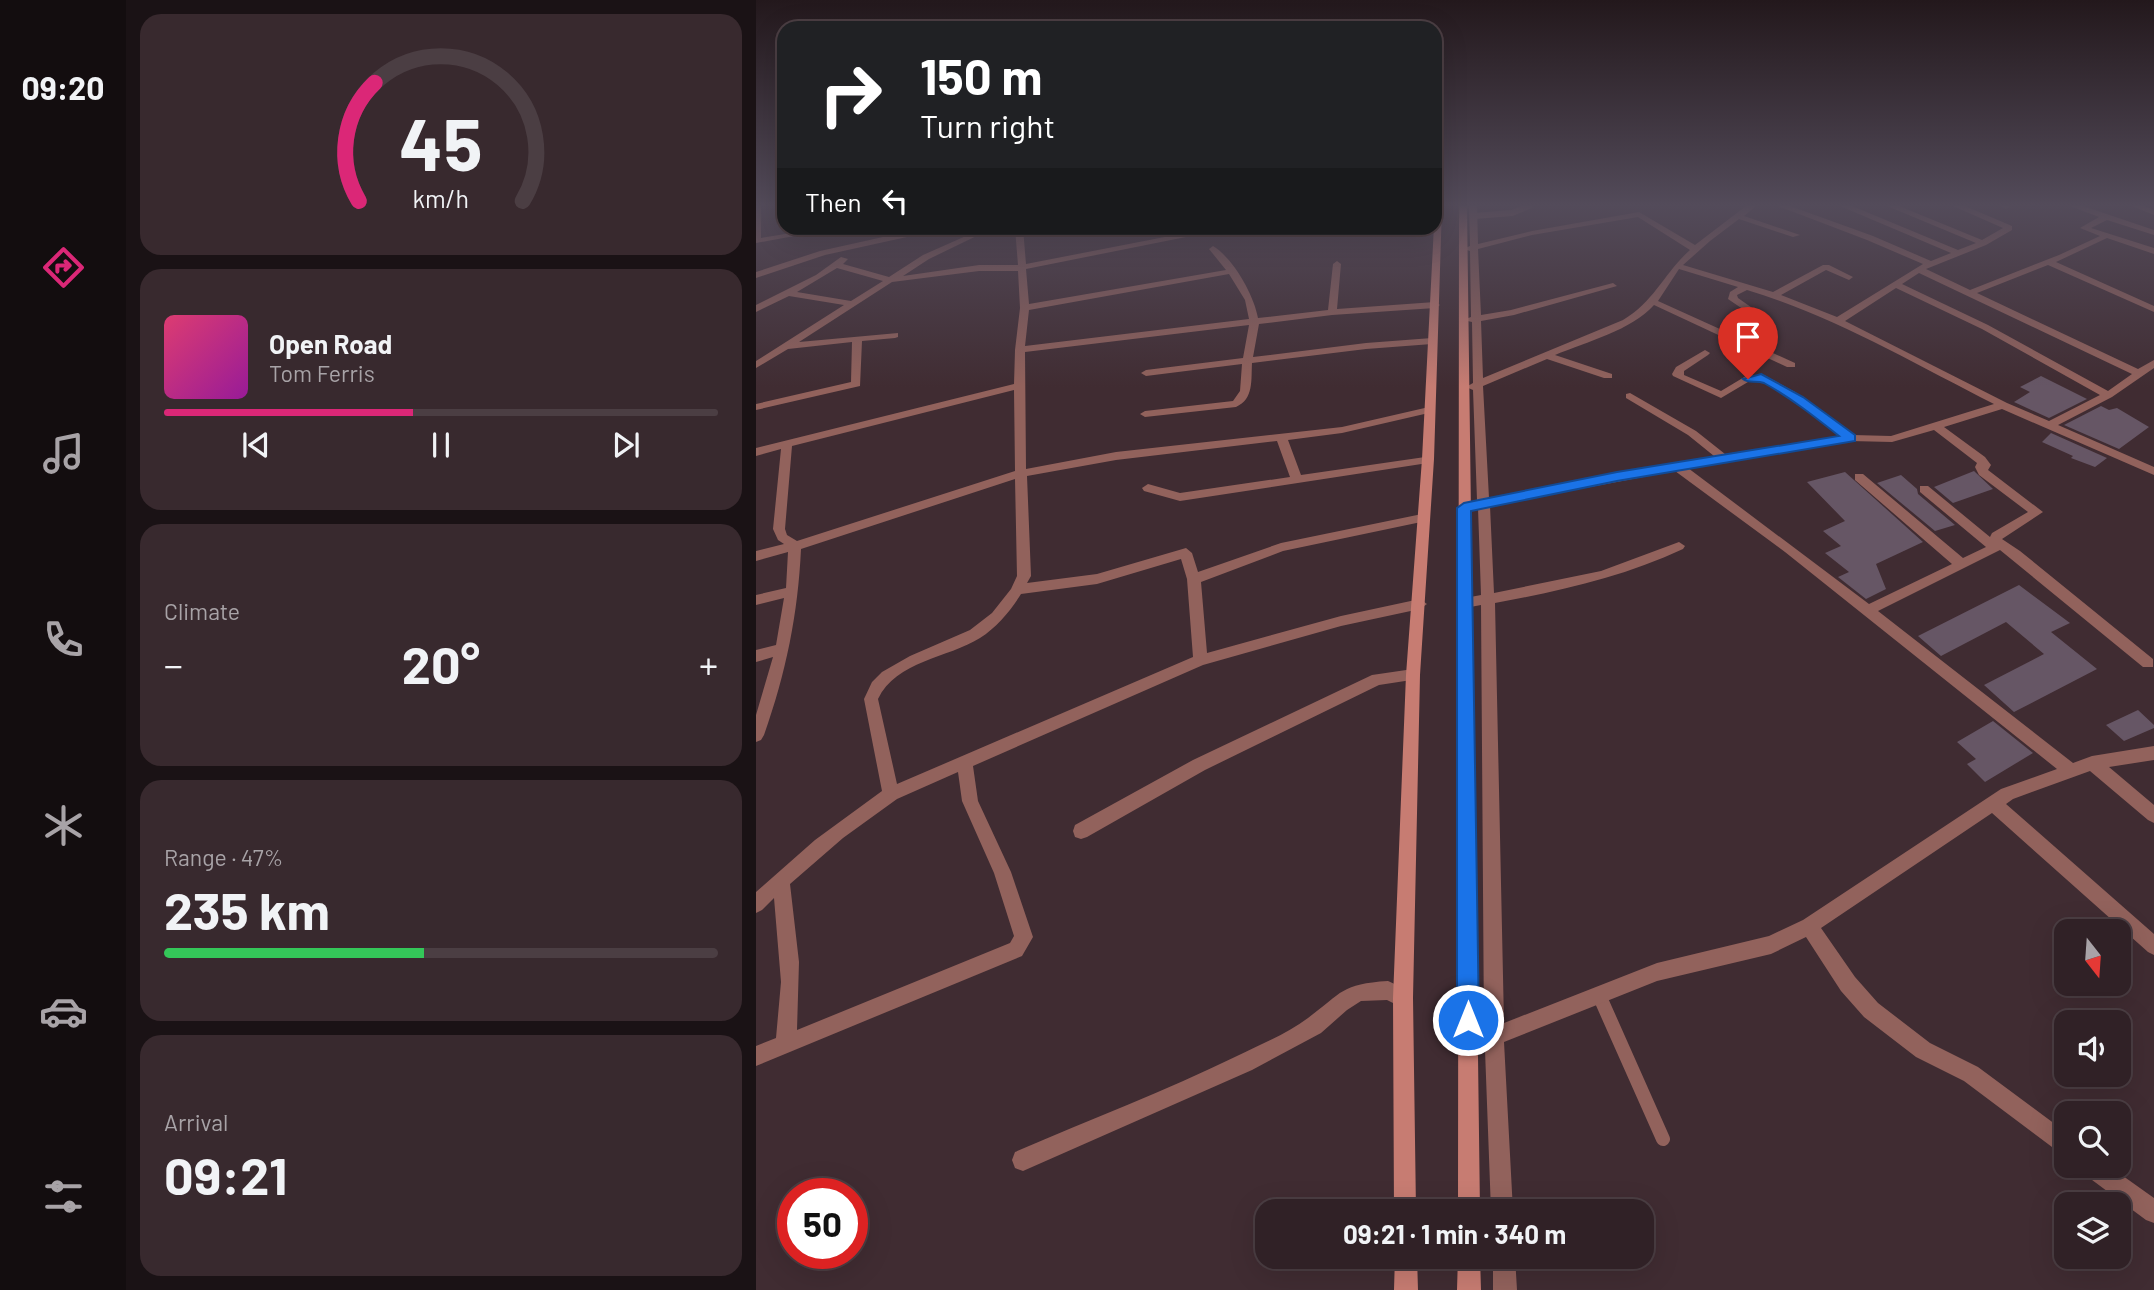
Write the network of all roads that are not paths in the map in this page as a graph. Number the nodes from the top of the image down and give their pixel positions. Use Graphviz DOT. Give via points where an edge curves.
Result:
graph roads {
  1 [pos="785,266"];
  2 [pos="835,266"];
  3 [pos="841,266"];
  4 [pos="912,266"];
  5 [pos="1029,266"];
  6 [pos="1228,266"];
  7 [pos="1337,266"];
  8 [pos="1435,266"];
  9 [pos="1469,266"];
  10 [pos="1677,266"];
  11 [pos="1925,266"];
  12 [pos="2037,266"];
  13 [pos="2057,266"];
  14 [pos="1021,268"];
  15 [pos="1919,269"];
  16 [pos="1232,271"];
  17 [pos="756,275"];
  18 [pos="1849,277"];
  19 [pos="890,280"];
  20 [pos="1895,284"];
  21 [pos="1613,286"];
  22 [pos="1747,286"];
  23 [pos="790,293"];
  24 [pos="1970,293"];
  25 [pos="1774,295"];
  26 [pos="1652,301"];
  27 [pos="853,304"];
  28 [pos="1435,305"];
  29 [pos="1025,308"];
  30 [pos="756,309"];
  31 [pos="2154,309"];
  32 [pos="1332,312"];
  33 [pos="1754,312"];
  34 [pos="1470,320"];
  35 [pos="1254,321"];
  36 [pos="1838,321"];
  37 [pos="895,335"];
  38 [pos="857,339"];
  39 [pos="1432,341"];
  40 [pos="787,346"];
  41 [pos="1020,350"];
  42 [pos="1704,353"];
  43 [pos="1548,356"];
  44 [pos="1247,360"];
  45 [pos="2154,363"];
  46 [pos="756,365"];
  47 [pos="1791,365"];
  48 [pos="1146,373"];
  49 [pos="2137,373"];
  50 [pos="1608,376"];
  51 [pos="1019,386"];
  52 [pos="1471,387"];
  53 [pos="2108,395"];
  54 [pos="1630,396"];
  55 [pos="2003,405"];
  56 [pos="756,407"];
  57 [pos="1429,410"];
  58 [pos="1144,414"];
  59 [pos="2050,425"];
  60 [pos="1937,427"];
  61 [pos="1282,438"];
  62 [pos="1850,438"];
  63 [pos="787,444"];
  64 [pos="756,452"];
  65 [pos="1723,458"];
  66 [pos="1428,459"];
  67 [pos="1678,467"];
  68 [pos="2154,471"];
  69 [pos="1019,474"];
  70 [pos="1859,477"];
  71 [pos="1296,479"];
  72 [pos="1148,488"];
  73 [pos="1924,489"];
  74 [pos="1483,504"];
  75 [pos="1464,508"];
  76 [pos="1422,518"];
  77 [pos="1995,545"];
  78 [pos="795,546"];
  79 [pos="1679,546"];
  80 [pos="756,556"];
  81 [pos="1962,565"];
  82 [pos="1194,579"];
  83 [pos="1019,589"];
  84 [pos="793,590"];
  85 [pos="1488,599"];
  86 [pos="756,600"];
  87 [pos="1465,603"];
  88 [pos="1420,604"];
  89 [pos="1867,611"];
  90 [pos="784,648"];
  91 [pos="756,656"];
  92 [pos="1200,660"];
  93 [pos="2148,663"];
  94 [pos="1413,675"];
  95 [pos="760,715"];
  96 [pos="756,735"];
  97 [pos="2154,753"];
  98 [pos="965,762"];
  99 [pos="2092,763"];
  100 [pos="2072,771"];
  101 [pos="891,794"];
  102 [pos="1993,803"];
  103 [pos="2154,815"];
  104 [pos="1081,831"];
  105 [pos="781,880"];
  106 [pos="756,904"];
  107 [pos="1809,926"];
  108 [pos="2154,946"];
  109 [pos="1599,995"];
  110 [pos="1403,998"];
  111 [pos="1494,1036"];
  112 [pos="785,1043"];
  113 [pos="1468,1047"];
  114 [pos="756,1056"];
  115 [pos="2054,1136"];
  116 [pos="1663,1139"];
  117 [pos="1023,1160"];
  118 [pos="2108,1178"];
  119 [pos="1405,1199"];
  120 [pos="1469,1199"];
  121 [pos="1501,1199"];
  122 [pos="2154,1212"];
  123 [pos="1469,1269"];
  124 [pos="1504,1269"];
  125 [pos="1469,1290"];
  126 [pos="1505,1290"];
  1 -- 17 [label="street"];
  2 -- 23 [label="street"];
  3 -- 19 [label="street"];
  4 -- 19 [label="street"];
  5 -- 14 [label="street"];
  6 -- 16 [label="street"];
  7 -- 32 [label="street"];
  8 -- 28 [label="main road"];
  9 -- 34 [label="main road"];
  10 -- 22 [label="street"];
  10 -- 26 [label="street"];
  11 -- 15 [label="street"];
  12 -- 24 [label="street"];
  13 -- 31 [label="street"];
  14 -- 19 [label="street" via="978,268"];
  14 -- 29 [label="street"];
  15 -- 20 [label="street"];
  15 -- 24 [label="street"];
  16 -- 29 [label="street"];
  16 -- 35 [label="street"];
  18 -- 25 [label="street" via="1826,267"];
  19 -- 27 [label="street"];
  20 -- 36 [label="street"];
  20 -- 53 [label="street"];
  21 -- 34 [label="street"];
  22 -- 25 [label="street"];
  22 -- 33 [label="street" via="1732,294 1733,299"];
  23 -- 27 [label="street"];
  23 -- 30 [label="street"];
  24 -- 49 [label="street"];
  25 -- 36 [label="street"];
  26 -- 43 [label="street" via="1626,322"];
  26 -- 47 [label="street"];
  27 -- 40 [label="street"];
  28 -- 32 [label="street"];
  28 -- 39 [label="main road"];
  29 -- 41 [label="street"];
  32 -- 35 [label="street"];
  34 -- 52 [label="main road"];
  35 -- 41 [label="street"];
  35 -- 44 [label="street"];
  36 -- 55 [label="street"];
  37 -- 38 [label="street"];
  38 -- 40 [label="street"];
  38 -- 56 [label="street" via="856,384"];
  39 -- 44 [label="street"];
  39 -- 57 [label="main road"];
  40 -- 46 [label="street"];
  41 -- 51 [label="street"];
  42 -- 62 [label="street" via="1677,374 1721,395 1748,379 1761,377"];
  43 -- 50 [label="street"];
  43 -- 52 [label="street"];
  44 -- 48 [label="street"];
  44 -- 58 [label="street" via="1246,390 1236,404"];
  45 -- 49 [label="street"];
  49 -- 53 [label="street"];
  51 -- 63 [label="street"];
  51 -- 69 [label="street"];
  52 -- 74 [label="street"];
  52 -- 75 [label="main road"];
  53 -- 59 [label="street"];
  54 -- 65 [label="street" via="1692,433"];
  55 -- 59 [label="street"];
  55 -- 60 [label="street"];
  57 -- 61 [label="street"];
  57 -- 66 [label="main road"];
  59 -- 68 [label="street"];
  60 -- 62 [label="street" via="1892,439"];
  60 -- 77 [label="street" via="1981,460 1983,472 2037,512 1996,536"];
  61 -- 69 [label="street" via="1163,450"];
  61 -- 71 [label="street"];
  62 -- 65 [label="street"];
  63 -- 64 [label="street"];
  63 -- 78 [label="street" via="779,529"];
  65 -- 67 [label="street"];
  66 -- 71 [label="street"];
  66 -- 76 [label="main road"];
  67 -- 74 [label="street"];
  67 -- 89 [label="street"];
  69 -- 78 [label="street"];
  69 -- 83 [label="street" via="1024,576"];
  70 -- 81 [label="street"];
  71 -- 72 [label="street" via="1190,496"];
  73 -- 77 [label="street"];
  74 -- 75 [label="street"];
  74 -- 85 [label="street"];
  75 -- 87 [label="main road"];
  76 -- 82 [label="street" via="1281,547"];
  76 -- 88 [label="main road"];
  77 -- 81 [label="street"];
  77 -- 93 [label="street" via="2016,554"];
  78 -- 80 [label="street"];
  78 -- 84 [label="street"];
  79 -- 85 [label="street" via="1554,588"];
  81 -- 89 [label="street"];
  82 -- 83 [label="street" via="1186,553 1097,579"];
  82 -- 92 [label="street"];
  83 -- 101 [label="street" via="976,634 879,680 871,699"];
  84 -- 86 [label="street"];
  84 -- 90 [label="street"];
  85 -- 87 [label="street"];
  85 -- 111 [label="street"];
  87 -- 113 [label="main road"];
  88 -- 92 [label="street"];
  88 -- 94 [label="main road"];
  89 -- 100 [label="street"];
  90 -- 91 [label="street"];
  90 -- 95 [label="street"];
  92 -- 98 [label="street"];
  94 -- 104 [label="street" via="1377,680 1335,699 1199,765"];
  94 -- 110 [label="main road"];
  95 -- 96 [label="street"];
  97 -- 99 [label="street"];
  98 -- 101 [label="street"];
  98 -- 112 [label="street" via="970,801 1021,923 1024,937 1016,950"];
  99 -- 100 [label="street"];
  99 -- 103 [label="street"];
  100 -- 102 [label="street"];
  101 -- 105 [label="street" via="850,821"];
  102 -- 107 [label="street"];
  102 -- 108 [label="street"];
  105 -- 106 [label="street"];
  105 -- 112 [label="street" via="792,986"];
  107 -- 109 [label="street" via="1771,945 1657,972"];
  107 -- 115 [label="street" via="1871,1010 1923,1050 1970,1074"];
  109 -- 111 [label="street"];
  109 -- 116 [label="lane"];
  110 -- 117 [label="street" via="1388,990 1359,992 1314,1026 1245,1063"];
  110 -- 119 [label="main road"];
  111 -- 113 [label="street"];
  111 -- 121 [label="street"];
  112 -- 114 [label="street"];
  113 -- 120 [label="main road"];
  118 -- 122 [label="street"];
  123 -- 125 [label="main road"];
  124 -- 126 [label="street"];
}
